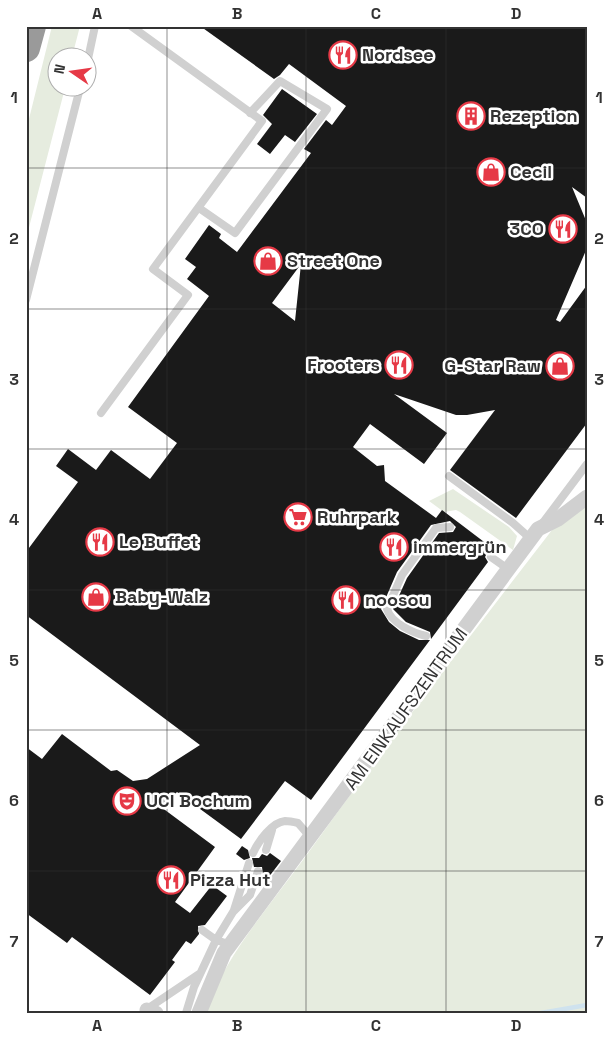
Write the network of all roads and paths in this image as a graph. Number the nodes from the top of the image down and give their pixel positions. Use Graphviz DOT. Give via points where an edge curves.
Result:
graph roads {
  1 [pos="32,26"];
  2 [pos="96,26"];
  3 [pos="131,26"];
  4 [pos="26,48"];
  5 [pos="91,48"];
  6 [pos="77,98"];
  7 [pos="250,113"];
  8 [pos="199,208"];
  9 [pos="26,300"];
  10 [pos="101,413"];
  11 [pos="587,464"];
  12 [pos="449,476"];
  13 [pos="587,497"];
  14 [pos="450,527"];
  15 [pos="535,534"];
  16 [pos="491,557"];
  17 [pos="508,569"];
  18 [pos="426,636"];
  19 [pos="273,828"];
  20 [pos="311,838"];
  21 [pos="266,850"];
  22 [pos="253,853"];
  23 [pos="249,863"];
  24 [pos="258,871"];
  25 [pos="233,912"];
  26 [pos="202,930"];
  27 [pos="216,940"];
  28 [pos="228,949"];
  29 [pos="201,973"];
  30 [pos="148,1012"];
  31 [pos="186,1013"];
  32 [pos="199,1013"];
  1 -- 4 [label="highway"];
  2 -- 5 [label="lane"];
  3 -- 7 [label="lane"];
  6 -- 9 [label="lane"];
  7 -- 8 [label="lane" via="262,121"];
  7 -- 8 [label="lane" via="280,81 327,109 235,233"];
  8 -- 10 [label="lane" via="154,269 188,295"];
  11 -- 15 [label="lane, AM EINKAUFSZENTRUM"];
  12 -- 15 [label="lane" via="513,523"];
  13 -- 15 [label="street"];
  14 -- 18 [label="lane" via="436,528 428,538 402,575 387,609 392,618 413,633"];
  15 -- 17 [label="street, AM EINKAUFSZENTRUM"];
  16 -- 17 [label="lane"];
  17 -- 20 [label="street, AM EINKAUFSZENTRUM"];
  19 -- 20 [label="lane" via="283,821 298,823"];
  19 -- 21 [label="lane"];
  19 -- 22 [label="lane"];
  20 -- 28 [label="street, AM EINKAUFSZENTRUM"];
  23 -- 25 [label="lane"];
  24 -- 25 [label="lane" via="250,895"];
  25 -- 27 [label="lane"];
  26 -- 27 [label="lane"];
  27 -- 28 [label="lane"];
  27 -- 29 [label="lane"];
  28 -- 29 [label="lane, AM EINKAUFSZENTRUM"];
  28 -- 32 [label="street, AM EINKAUFSZENTRUM"];
  29 -- 30 [label="lane, AM EINKAUFSZENTRUM"];
  29 -- 31 [label="lane"];
}
